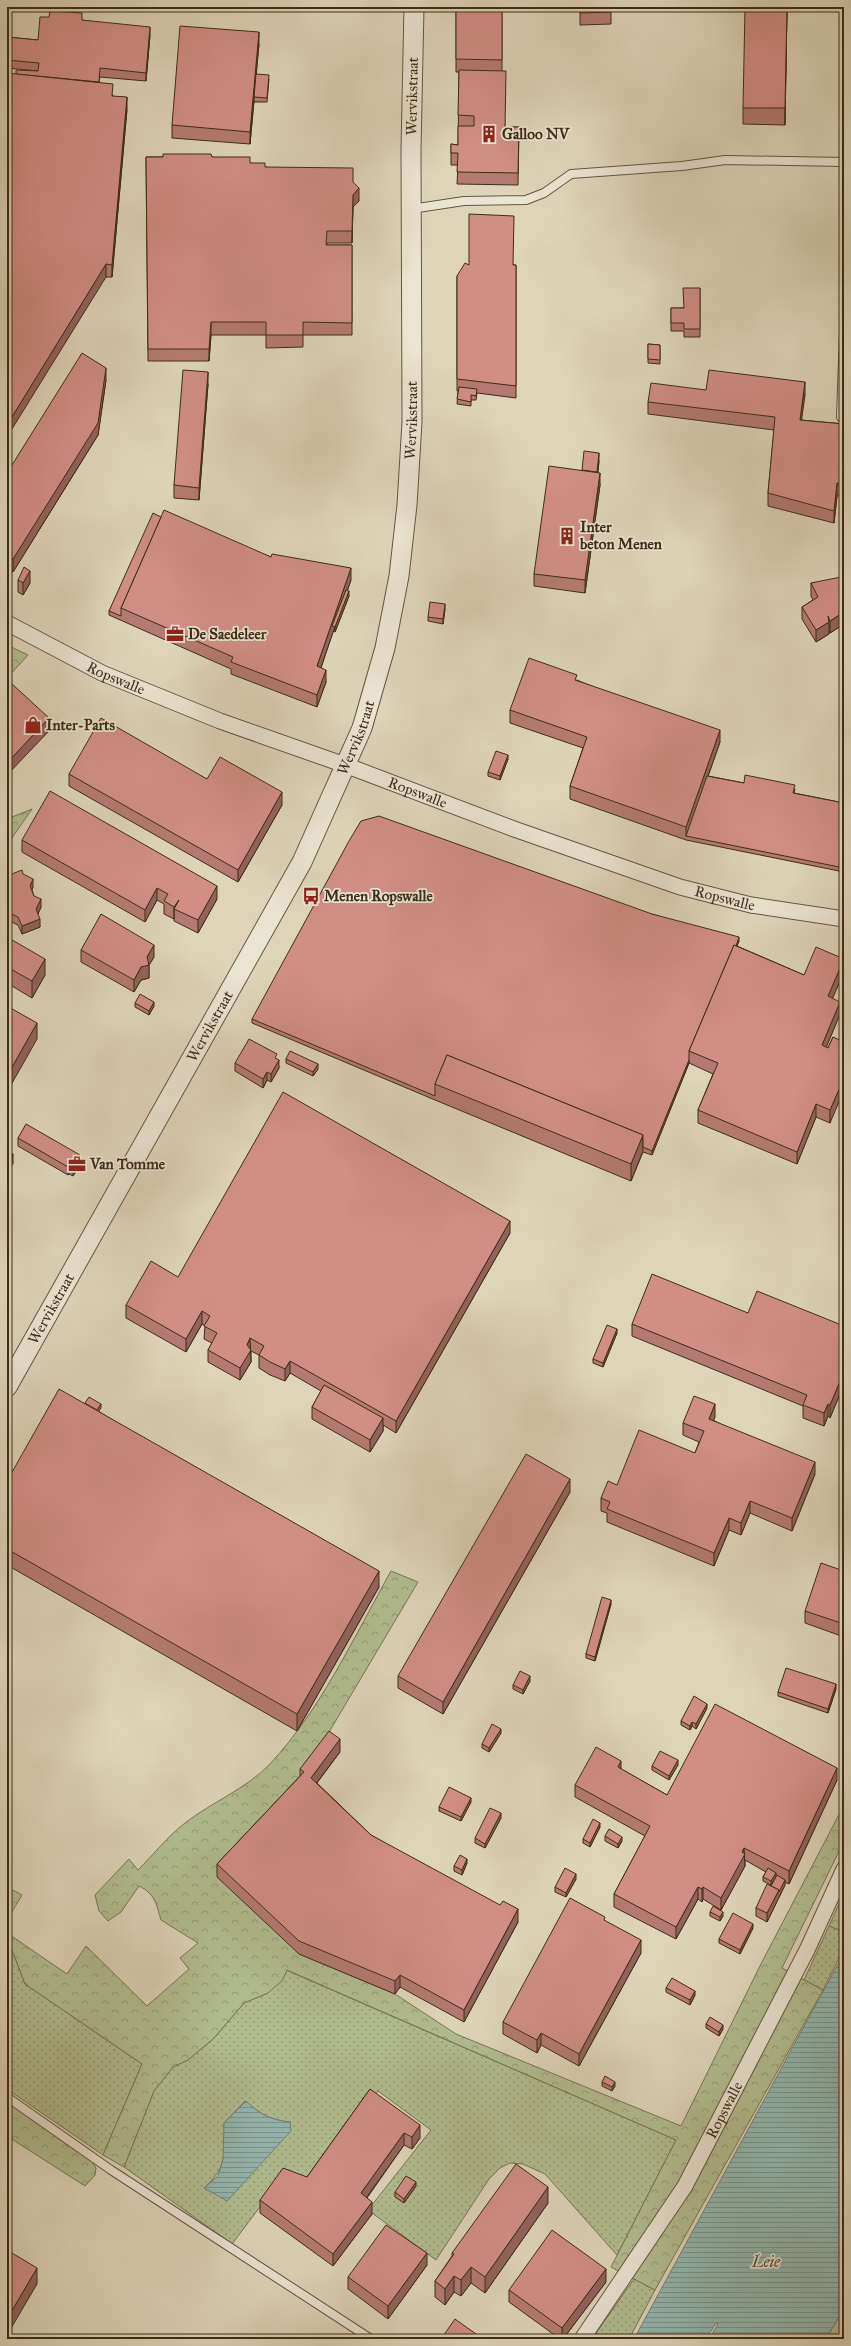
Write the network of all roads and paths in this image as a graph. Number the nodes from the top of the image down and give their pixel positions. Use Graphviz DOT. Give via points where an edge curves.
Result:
graph roads {
  1 [pos="414,7"];
  2 [pos="844,162"];
  3 [pos="411,209"];
  4 [pos="844,332"];
  5 [pos="844,418"];
  6 [pos="7,623"];
  7 [pos="345,764"];
  8 [pos="844,920"];
  9 [pos="7,1387"];
  10 [pos="844,1869"];
  11 [pos="7,2096"];
  12 [pos="371,2339"];
  13 [pos="582,2339"];
  1 -- 3 [label="street, Wervikstraat"];
  2 -- 3 [label="lane" via="725,160 682,166 571,174 544,193 526,200 464,201"];
  3 -- 7 [label="street, Wervikstraat" via="412,422 399,576 385,648 364,721"];
  4 -- 5 [label="lane" via="841,417"];
  6 -- 7 [label="street, Ropswalle" via="102,673 220,721"];
  7 -- 8 [label="street, Ropswalle" via="514,829 680,887 751,905"];
  7 -- 9 [label="street, Wervikstraat" via="302,862"];
  10 -- 13 [label="street, Ropswalle" via="807,1950 685,2186"];
  11 -- 12 [label="lane" via="111,2170"];
}
